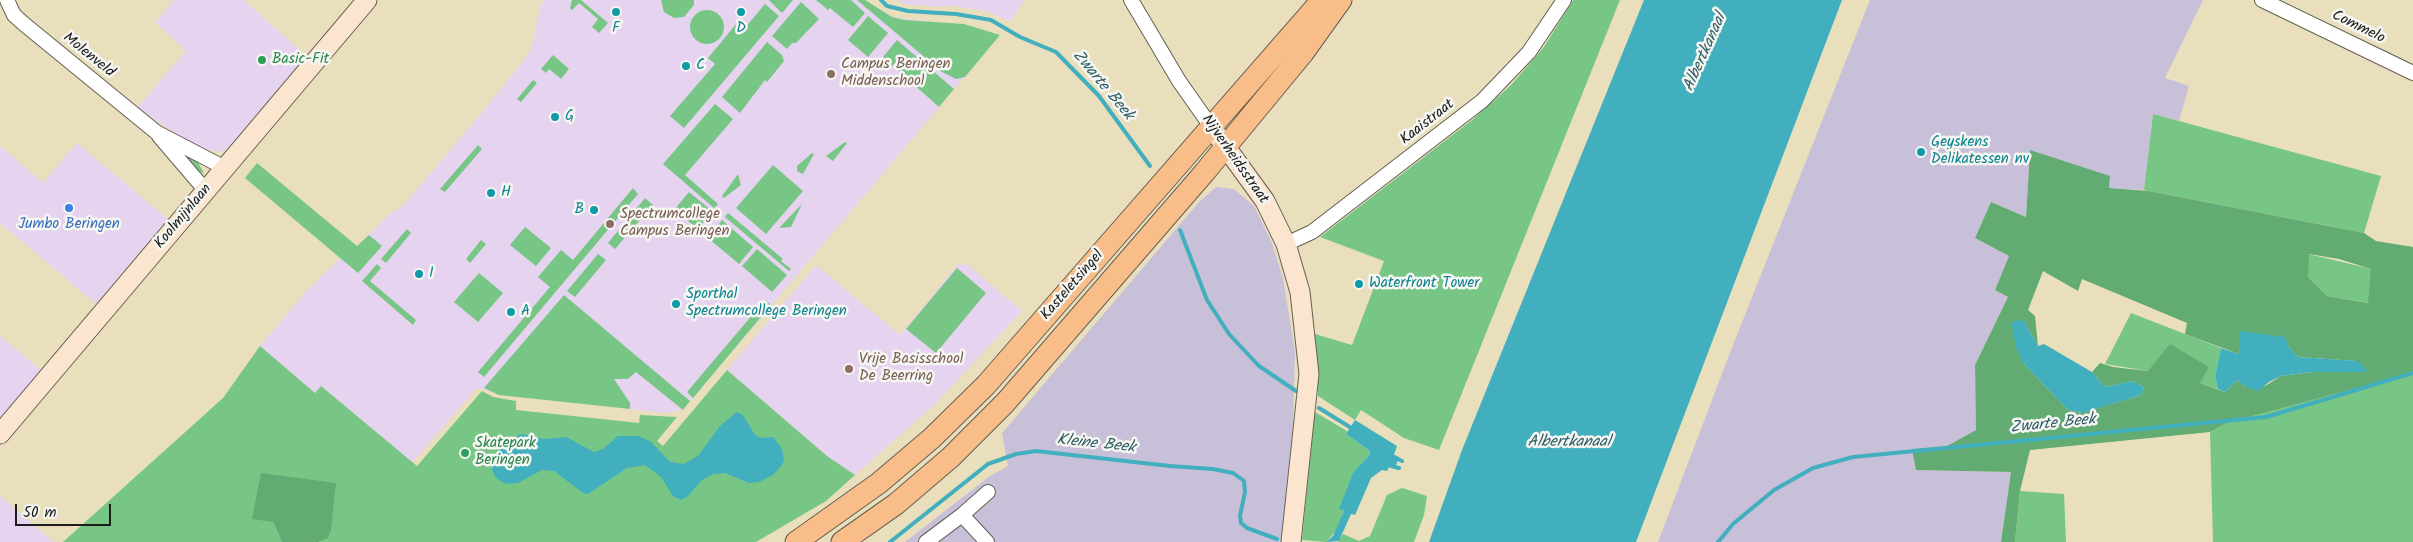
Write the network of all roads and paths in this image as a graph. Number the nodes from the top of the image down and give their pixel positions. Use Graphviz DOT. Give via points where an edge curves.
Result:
graph roads {
  1 [pos="367,0"];
  2 [pos="1131,0"];
  3 [pos="1322,0"];
  4 [pos="1341,0"];
  5 [pos="1564,0"];
  6 [pos="2262,0"];
  7 [pos="4,2"];
  8 [pos="2413,73"];
  9 [pos="1212,128"];
  10 [pos="156,132"];
  11 [pos="1226,146"];
  12 [pos="225,168"];
  13 [pos="206,191"];
  14 [pos="1286,244"];
  15 [pos="0,434"];
  16 [pos="988,492"];
  17 [pos="962,515"];
  18 [pos="796,542"];
  19 [pos="842,542"];
  20 [pos="926,542"];
  21 [pos="987,542"];
  22 [pos="1290,542"];
  1 -- 12 [label="street, Koolmijnlaan"];
  2 -- 9 [label="street, Nijverheidsstraat" via="1179,81"];
  3 -- 9 [label="main road, Kasteletsingel"];
  4 -- 11 [label="main road, Kasteletsingel" via="1304,53"];
  5 -- 14 [label="street, Kaaistraat" via="1529,52 1482,101 1312,232"];
  6 -- 8 [label="street, Commelo"];
  7 -- 10 [label="street, Molenveld" via="24,24"];
  9 -- 11 [label="street, Nijverheidsstraat"];
  9 -- 18 [label="main road, Kasteletsingel" via="980,392 879,483"];
  10 -- 12 [label="street"];
  10 -- 13 [label="street"];
  11 -- 14 [label="street, Nijverheidsstraat" via="1265,201"];
  11 -- 19 [label="main road, Kasteletsingel" via="1005,403 951,457 896,504"];
  12 -- 13 [label="street, Koolmijnlaan"];
  13 -- 15 [label="street, Koolmijnlaan"];
  14 -- 22 [label="street, Nijverheidsstraat" via="1300,292 1309,374"];
  16 -- 17 [label="street"];
  17 -- 20 [label="street"];
  17 -- 21 [label="street"];
}
